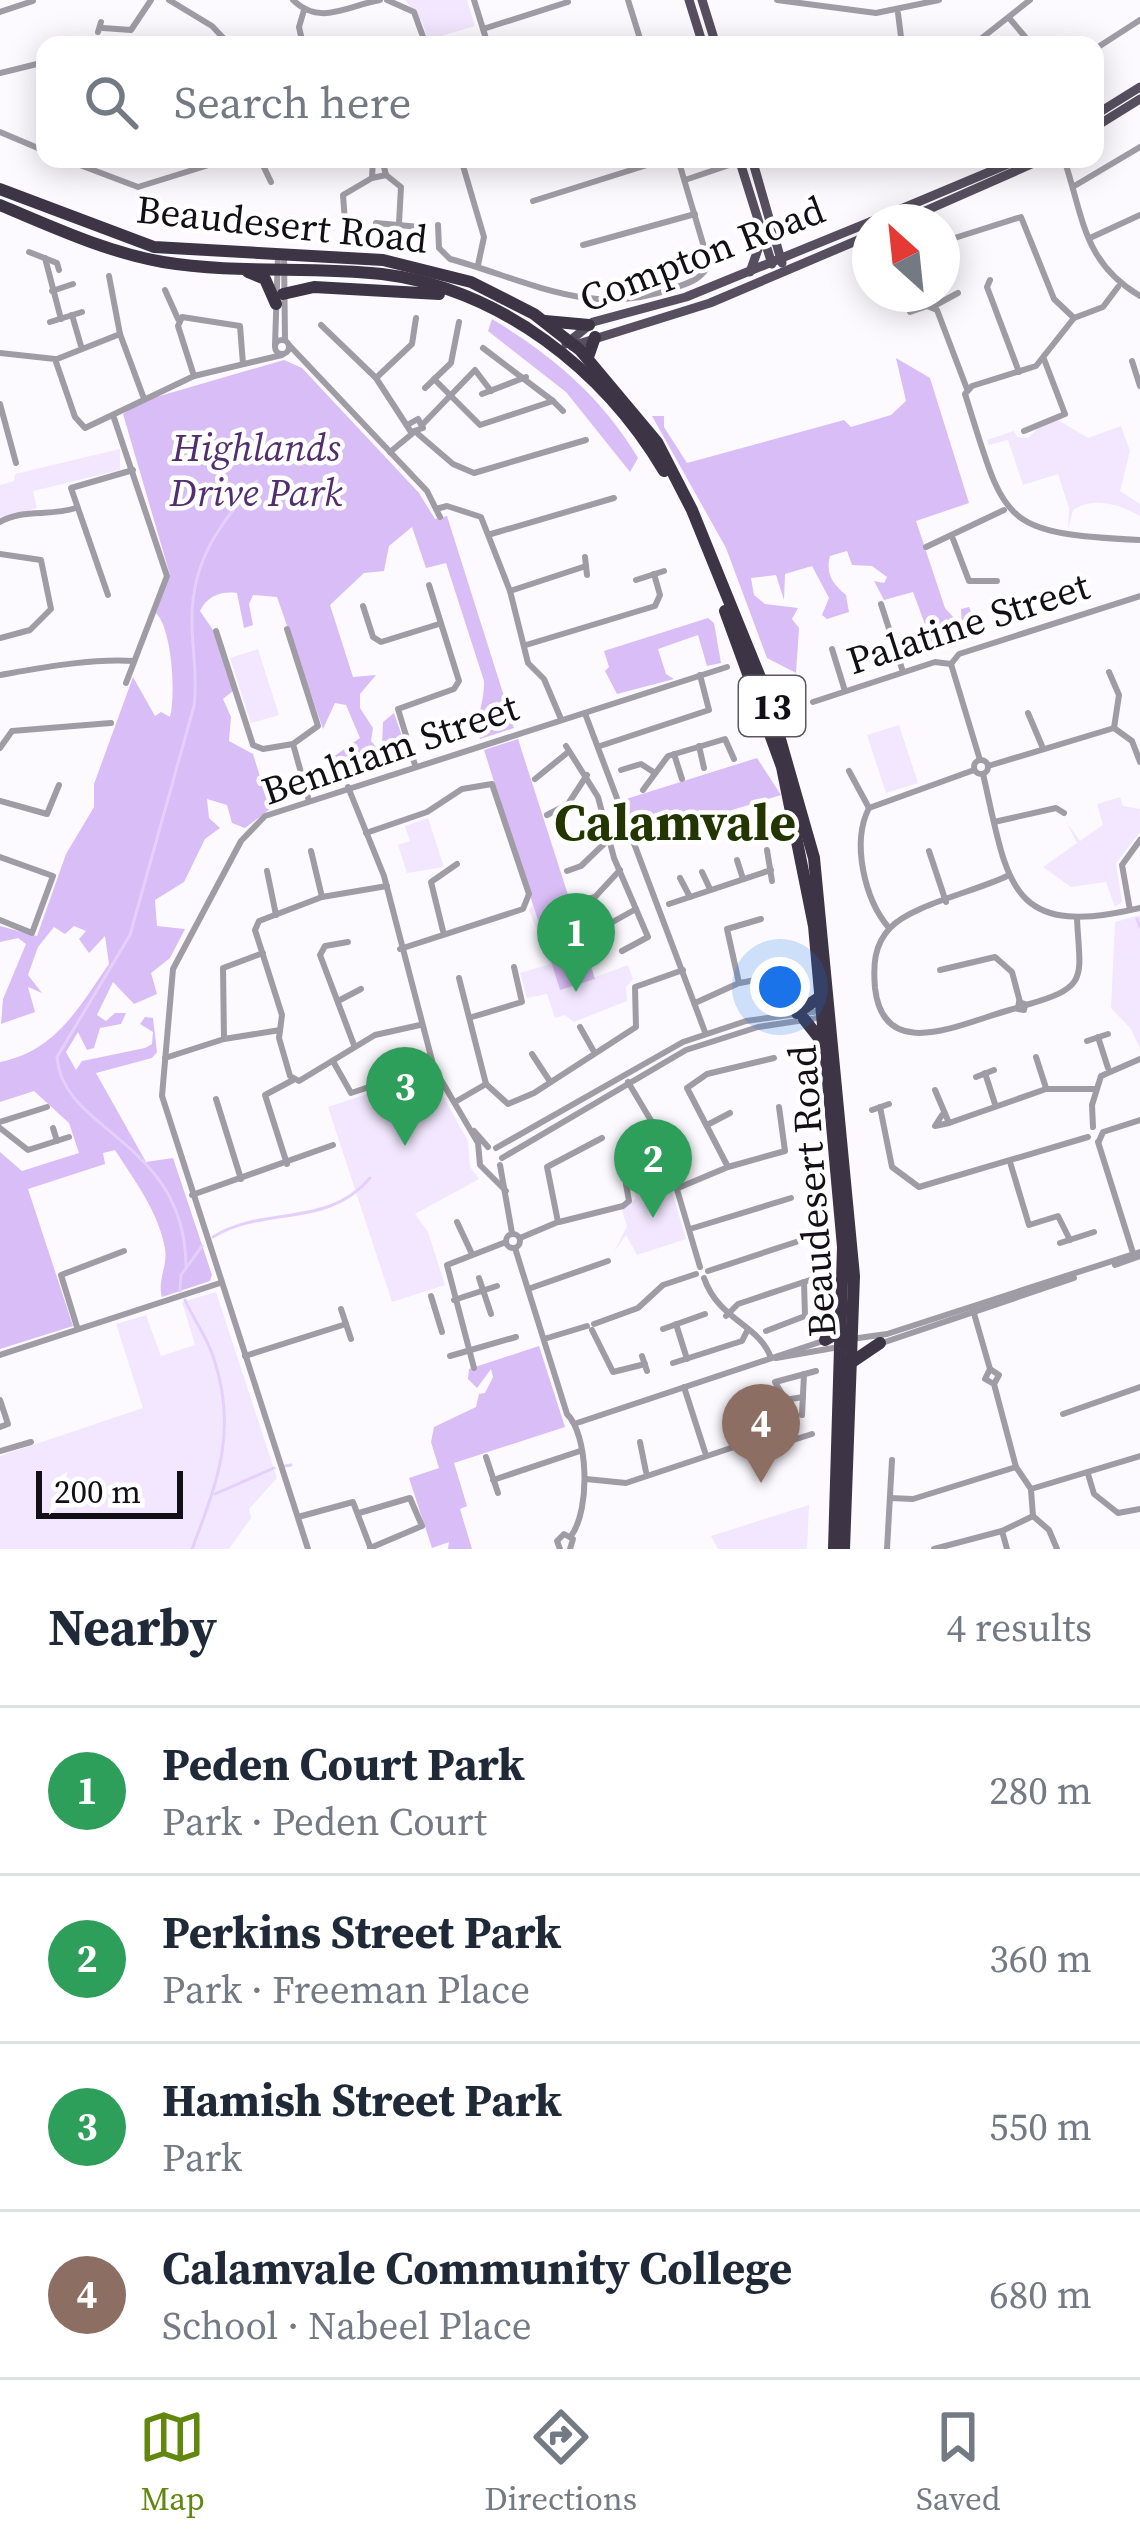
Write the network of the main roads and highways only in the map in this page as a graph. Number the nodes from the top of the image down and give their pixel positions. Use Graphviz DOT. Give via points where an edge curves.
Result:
graph roads {
  1 [pos="689,0"];
  2 [pos="702,0"];
  3 [pos="700,36"];
  4 [pos="713,36"];
  5 [pos="1140,87"];
  6 [pos="1140,99"];
  7 [pos="1104,109"];
  8 [pos="1104,121"];
  9 [pos="746,168"];
  10 [pos="999,168"];
  11 [pos="1023,168"];
  12 [pos="0,189"];
  13 [pos="913,204"];
  14 [pos="941,204"];
  15 [pos="0,205"];
  16 [pos="852,229"];
  17 [pos="768,236"];
  18 [pos="852,243"];
  19 [pos="796,252"];
  20 [pos="776,261"];
  21 [pos="281,262"];
  22 [pos="238,268"];
  23 [pos="750,272"];
  24 [pos="781,273"];
  25 [pos="481,302"];
  26 [pos="543,321"];
  27 [pos="592,331"];
  28 [pos="566,347"];
  29 [pos="588,357"];
  30 [pos="825,1010"];
  31 [pos="824,1044"];
  32 [pos="825,1340"];
  33 [pos="848,1340"];
  34 [pos="880,1343"];
  35 [pos="852,1363"];
  36 [pos="834,1549"];
  37 [pos="844,1549"];
  1 -- 3 [label="main road"];
  2 -- 4 [label="main road"];
  5 -- 7 [label="main road"];
  6 -- 8 [label="main road"];
  9 -- 17 [label="main road"];
  10 -- 13 [label="main road, Compton Road"];
  11 -- 14 [label="main road"];
  12 -- 21 [label="highway, Beaudesert Road / 13" via="137,243"];
  15 -- 22 [label="highway, Beaudesert Road / 13" via="121,253"];
  16 -- 19 [label="main road, Compton Road"];
  17 -- 19 [label="main road"];
  17 -- 20 [label="main road"];
  17 -- 23 [label="main road"];
  18 -- 24 [label="main road, Compton Road"];
  19 -- 20 [label="main road, Compton Road"];
  20 -- 23 [label="main road, Compton Road"];
  20 -- 24 [label="main road"];
  21 -- 22 [label="highway, Beaudesert Road / 13"];
  21 -- 25 [label="highway, Beaudesert Road / 13" via="393,276"];
  21 -- 26 [label="highway, Beaudesert Road / 13" via="383,260 436,270"];
  22 -- 25 [label="highway" via="265,279 280,299 306,287 406,289"];
  23 -- 27 [label="main road, Compton Road"];
  24 -- 27 [label="main road, Compton Road" via="710,303"];
  25 -- 28 [label="highway, Beaudesert Road / 13"];
  26 -- 27 [label="highway"];
  26 -- 28 [label="highway, Beaudesert Road / 13"];
  27 -- 28 [label="main road, Compton Road"];
  27 -- 29 [label="highway"];
  28 -- 29 [label="highway, Beaudesert Road / 13"];
  28 -- 30 [label="highway, Beaudesert Road / 13" via="646,443 697,539 782,766"];
  29 -- 30 [label="highway, Beaudesert Road / 13" via="645,424 677,479 768,697 814,858"];
  30 -- 31 [label="highway, Beaudesert Road / 13"];
  30 -- 31 [label="highway" via="801,1016"];
  30 -- 33 [label="highway, Beaudesert Road / 13" via="853,1256"];
  31 -- 33 [label="highway, Beaudesert Road / 13"];
  32 -- 33 [label="highway"];
  33 -- 35 [label="highway, Beaudesert Road / 13"];
  33 -- 36 [label="highway, Beaudesert Road / 13"];
  34 -- 35 [label="highway"];
  35 -- 37 [label="highway, Beaudesert Road / 13"];
}
